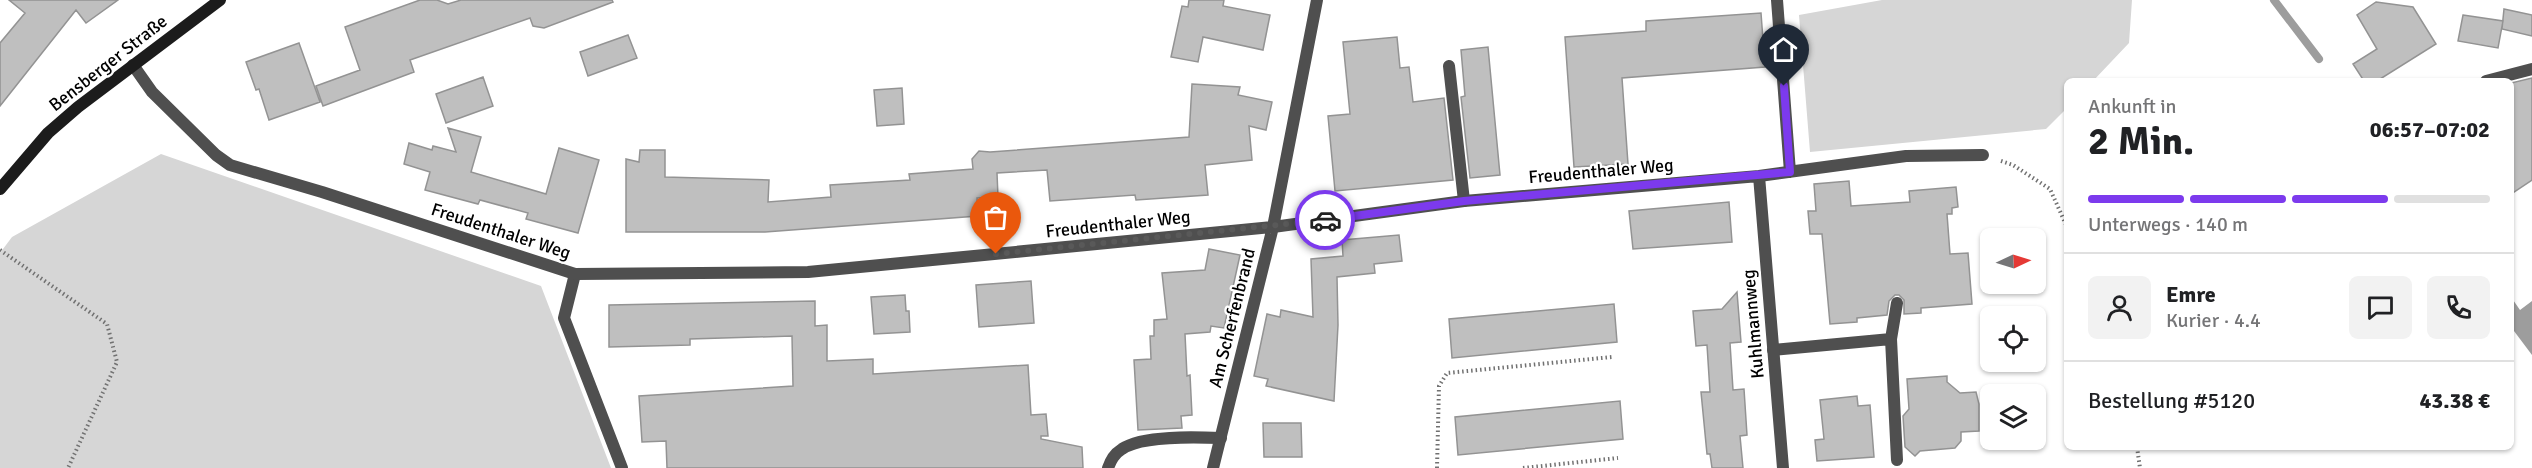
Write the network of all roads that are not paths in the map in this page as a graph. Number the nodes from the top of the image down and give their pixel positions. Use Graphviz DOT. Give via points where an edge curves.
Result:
graph roads {
  1 [pos="220,0"];
  2 [pos="1317,0"];
  3 [pos="1778,0"];
  4 [pos="133,65"];
  5 [pos="1449,66"];
  6 [pos="2532,69"];
  7 [pos="2498,78"];
  8 [pos="1983,154"];
  9 [pos="1790,172"];
  10 [pos="1759,176"];
  11 [pos="0,189"];
  12 [pos="1464,201"];
  13 [pos="1273,226"];
  14 [pos="575,274"];
  15 [pos="1897,303"];
  16 [pos="1891,339"];
  17 [pos="1773,350"];
  18 [pos="1221,438"];
  19 [pos="1897,460"];
  20 [pos="622,468"];
  21 [pos="1108,468"];
  22 [pos="1213,468"];
  23 [pos="1783,468"];
  1 -- 4 [label="main road, Bensberger Straße"];
  2 -- 13 [label="street, Am Scherfenbrand"];
  3 -- 9 [label="street"];
  4 -- 11 [label="main road, Bensberger Straße" via="60,122"];
  4 -- 14 [label="street, Freudenthaler Weg" via="152,92 230,165"];
  5 -- 12 [label="street"];
  6 -- 7 [label="street"];
  8 -- 9 [label="street, Freudenthaler Weg" via="1906,156"];
  9 -- 10 [label="street, Freudenthaler Weg"];
  10 -- 12 [label="street, Freudenthaler Weg"];
  10 -- 17 [label="street, Kuhlmannweg"];
  12 -- 13 [label="street, Freudenthaler Weg"];
  13 -- 14 [label="street, Freudenthaler Weg" via="808,272"];
  13 -- 18 [label="street, Am Scherfenbrand"];
  14 -- 20 [label="street" via="564,318"];
  15 -- 16 [label="street"];
  16 -- 17 [label="street"];
  16 -- 19 [label="street"];
  17 -- 23 [label="street, Kuhlmannweg"];
  18 -- 21 [label="street" via="1128,445 1113,456"];
  18 -- 22 [label="street, Am Scherfenbrand"];
}
